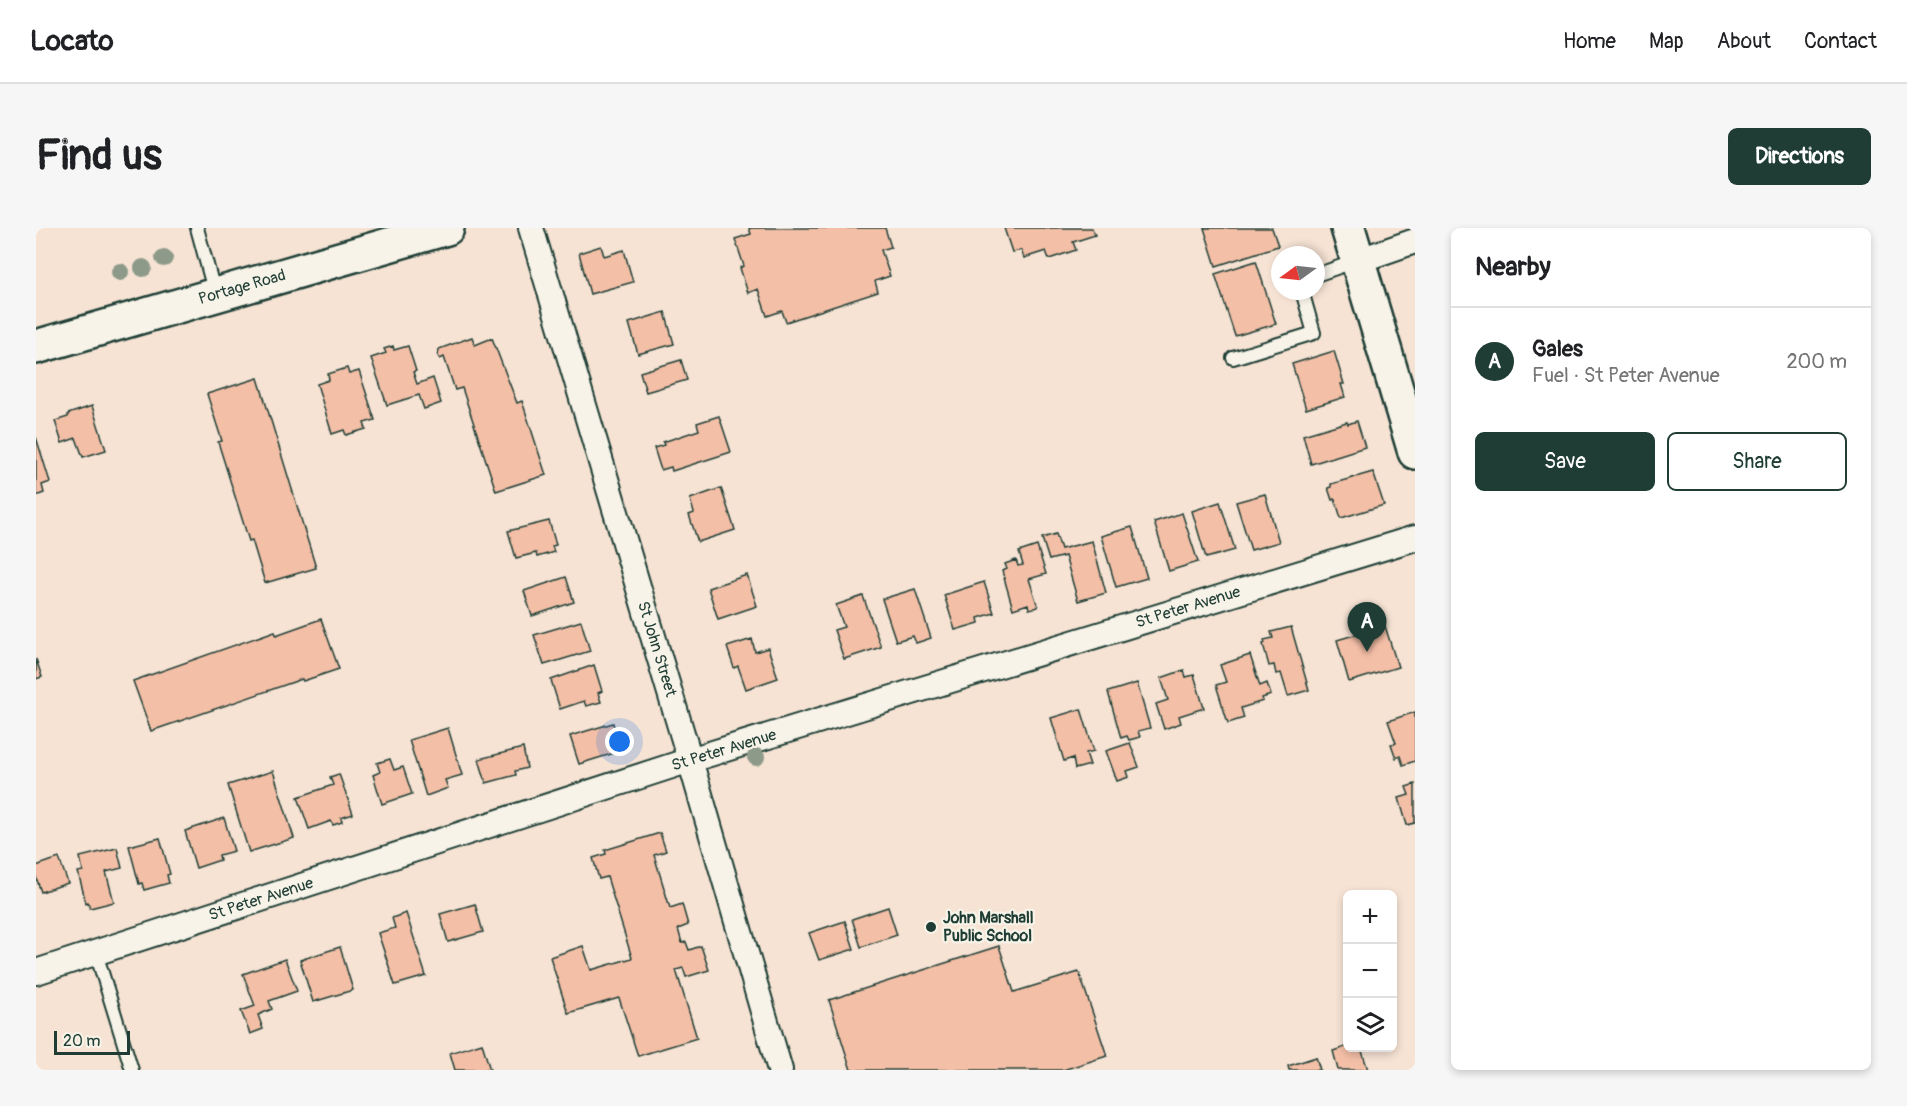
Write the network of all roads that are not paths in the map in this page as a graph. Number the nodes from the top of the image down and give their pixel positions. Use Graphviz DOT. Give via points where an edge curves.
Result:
graph roads {
  1 [pos="197,228"];
  2 [pos="447,228"];
  3 [pos="531,228"];
  4 [pos="1348,228"];
  5 [pos="1415,242"];
  6 [pos="1357,261"];
  7 [pos="1325,272"];
  8 [pos="215,295"];
  9 [pos="1305,300"];
  10 [pos="36,346"];
  11 [pos="1233,358"];
  12 [pos="1415,452"];
  13 [pos="1415,538"];
  14 [pos="690,760"];
  15 [pos="96,953"];
  16 [pos="36,972"];
  17 [pos="132,1070"];
  18 [pos="780,1070"];
  1 -- 8 [label="lane"];
  2 -- 8 [label="main road, Portage Road"];
  3 -- 14 [label="street, St John Street"];
  4 -- 6 [label="main road"];
  5 -- 6 [label="street"];
  6 -- 7 [label="lane"];
  6 -- 12 [label="main road"];
  8 -- 10 [label="main road, Portage Road"];
  9 -- 11 [label="lane" via="1314,333"];
  13 -- 14 [label="street, St Peter Avenue"];
  14 -- 15 [label="street, St Peter Avenue"];
  14 -- 18 [label="street, St John Street"];
  15 -- 16 [label="street, St Peter Avenue"];
  15 -- 17 [label="lane"];
}
